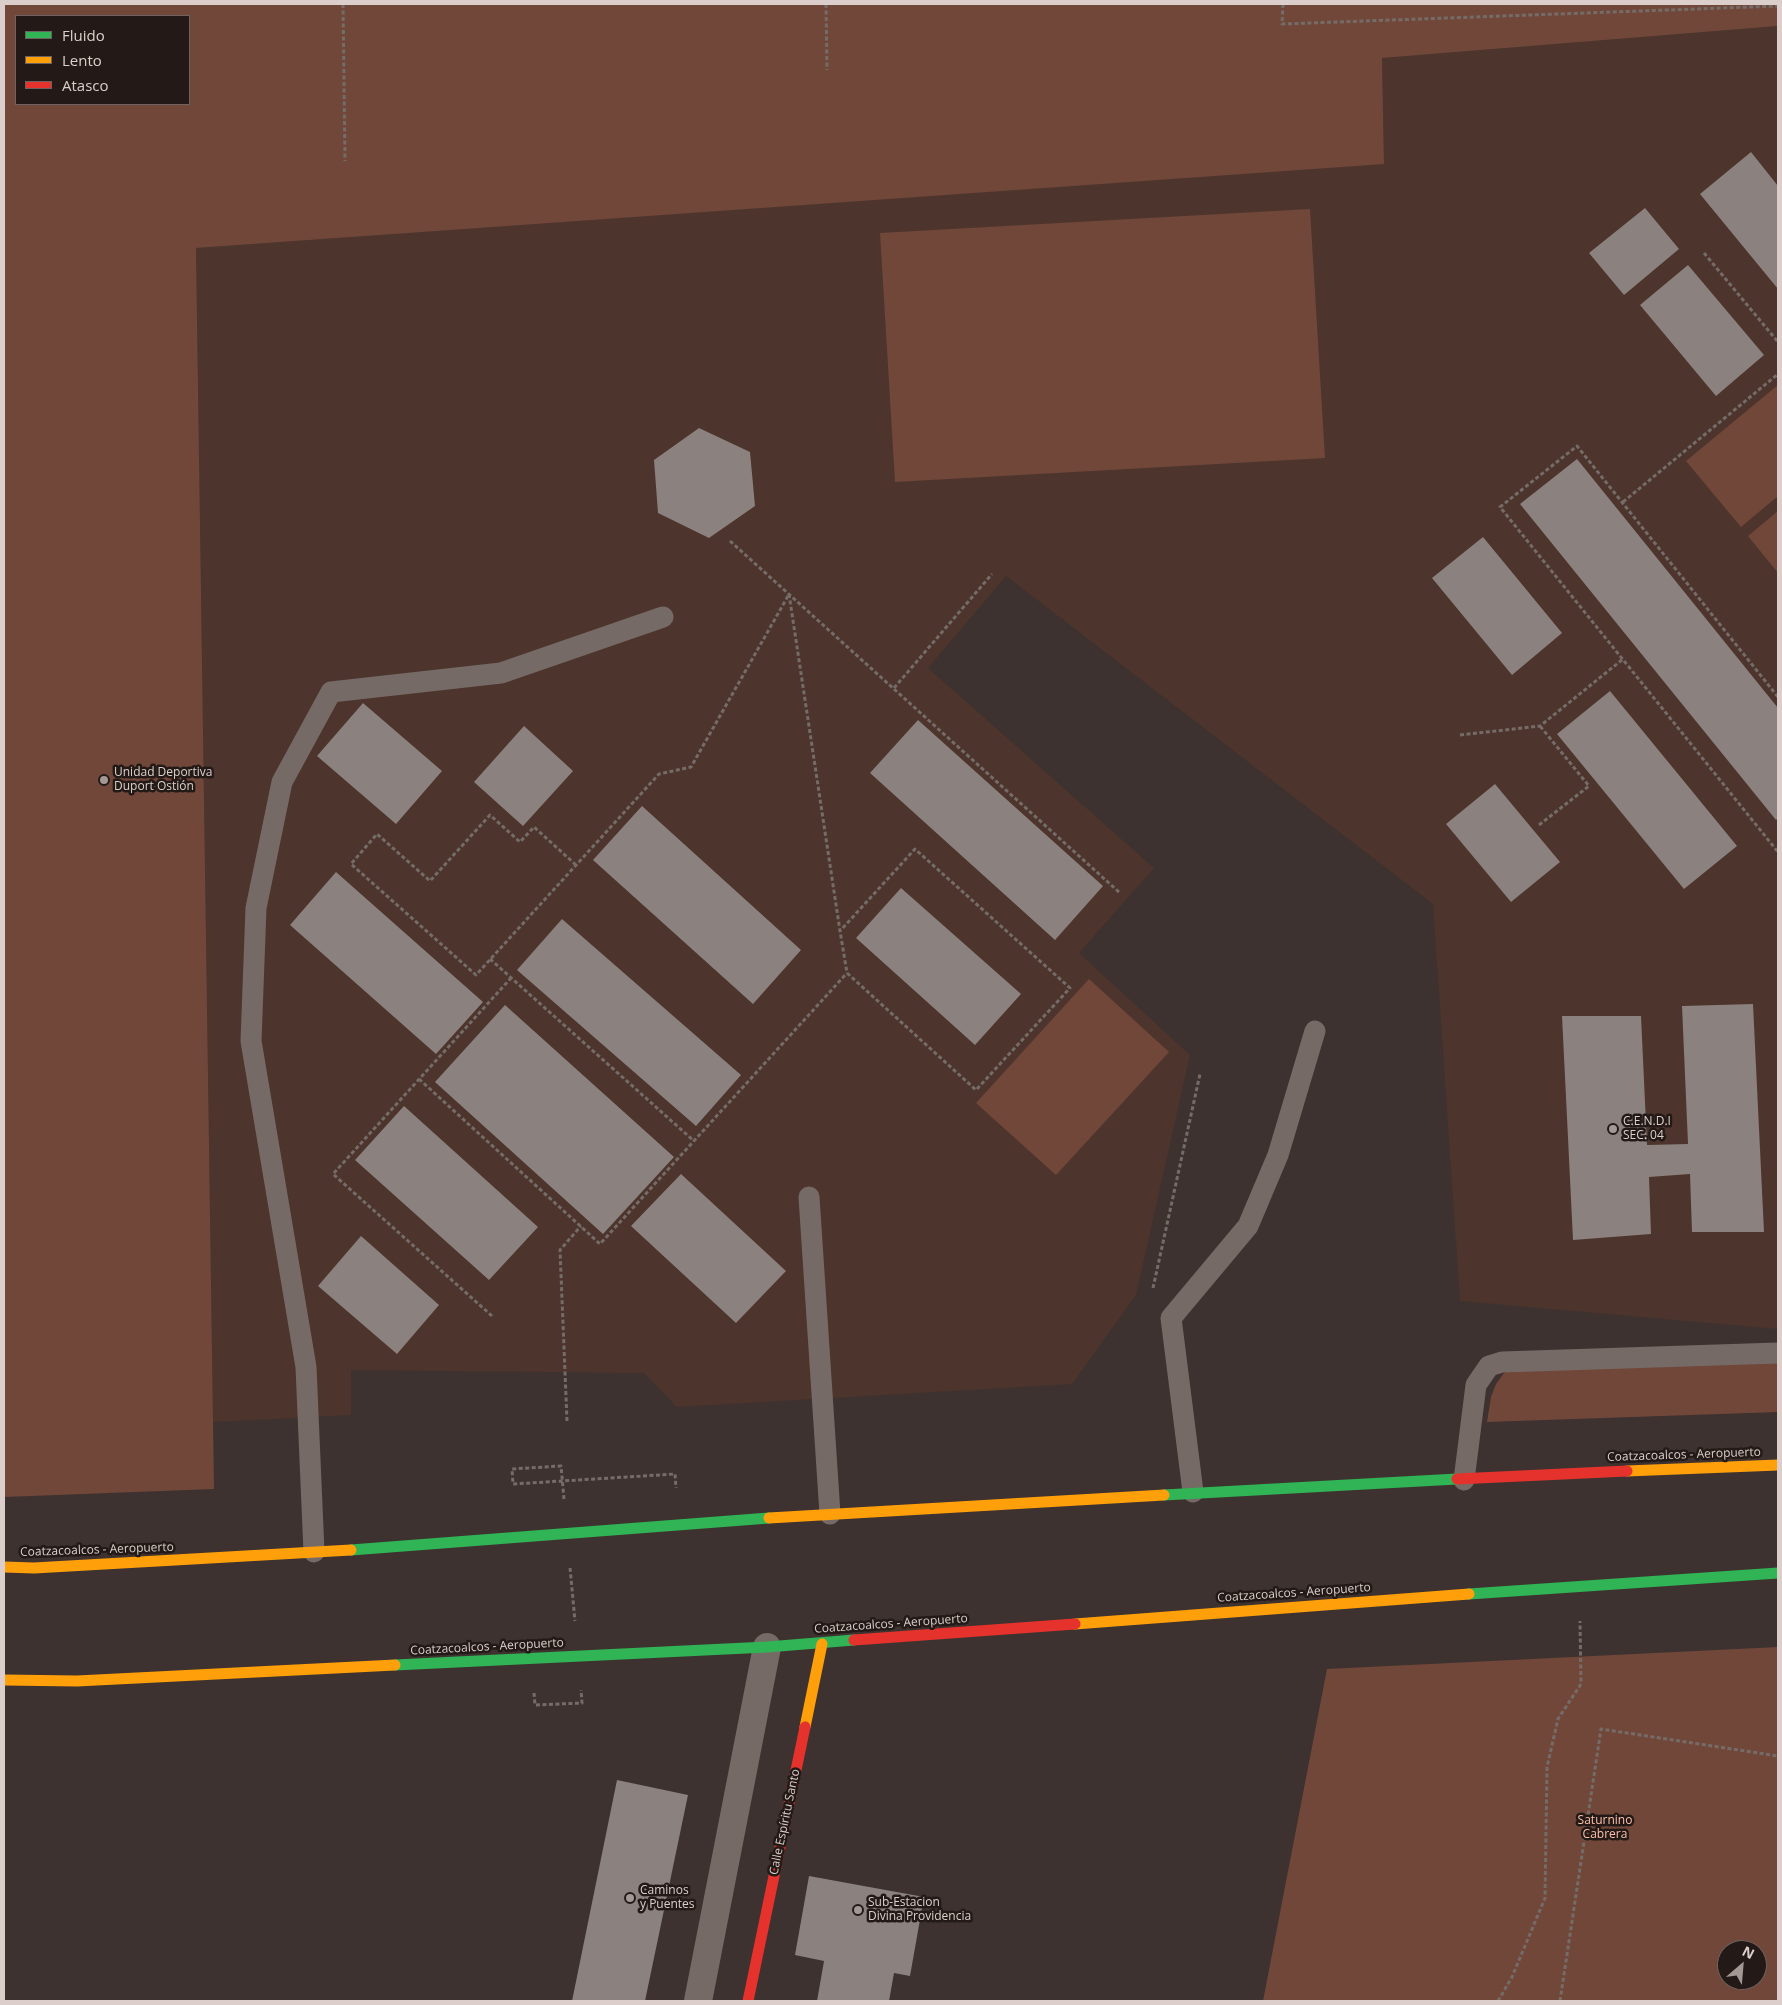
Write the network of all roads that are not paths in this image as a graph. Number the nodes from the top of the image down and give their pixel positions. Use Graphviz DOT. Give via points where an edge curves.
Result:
graph roads {
  1 [pos="663,617"];
  2 [pos="1315,1031"];
  3 [pos="809,1198"];
  4 [pos="1778,1353"];
  5 [pos="1778,1465"];
  6 [pos="1464,1480"];
  7 [pos="1192,1492"];
  8 [pos="830,1514"];
  9 [pos="314,1552"];
  10 [pos="4,1567"];
  11 [pos="1778,1573"];
  12 [pos="822,1644"];
  13 [pos="767,1647"];
  14 [pos="4,1680"];
  15 [pos="698,2001"];
  16 [pos="748,2001"];
  1 -- 9 [label="lane" via="501,673 331,692 282,782 256,908 251,1041 306,1367"];
  2 -- 7 [label="lane" via="1278,1155 1248,1226 1171,1318"];
  3 -- 8 [label="lane"];
  4 -- 6 [label="lane" via="1502,1362 1489,1366 1476,1385"];
  5 -- 6 [label="main road, Coatzacoalcos - Aeropuerto"];
  6 -- 7 [label="main road, Coatzacoalcos - Aeropuerto"];
  7 -- 8 [label="main road, Coatzacoalcos - Aeropuerto"];
  8 -- 9 [label="main road, Coatzacoalcos - Aeropuerto"];
  9 -- 10 [label="main road, Coatzacoalcos - Aeropuerto"];
  11 -- 12 [label="main road, Coatzacoalcos - Aeropuerto"];
  12 -- 13 [label="main road, Coatzacoalcos - Aeropuerto"];
  12 -- 16 [label="main road, Calle Espíritu Santo"];
  13 -- 14 [label="main road, Coatzacoalcos - Aeropuerto" via="78,1681"];
  13 -- 15 [label="street"];
}
